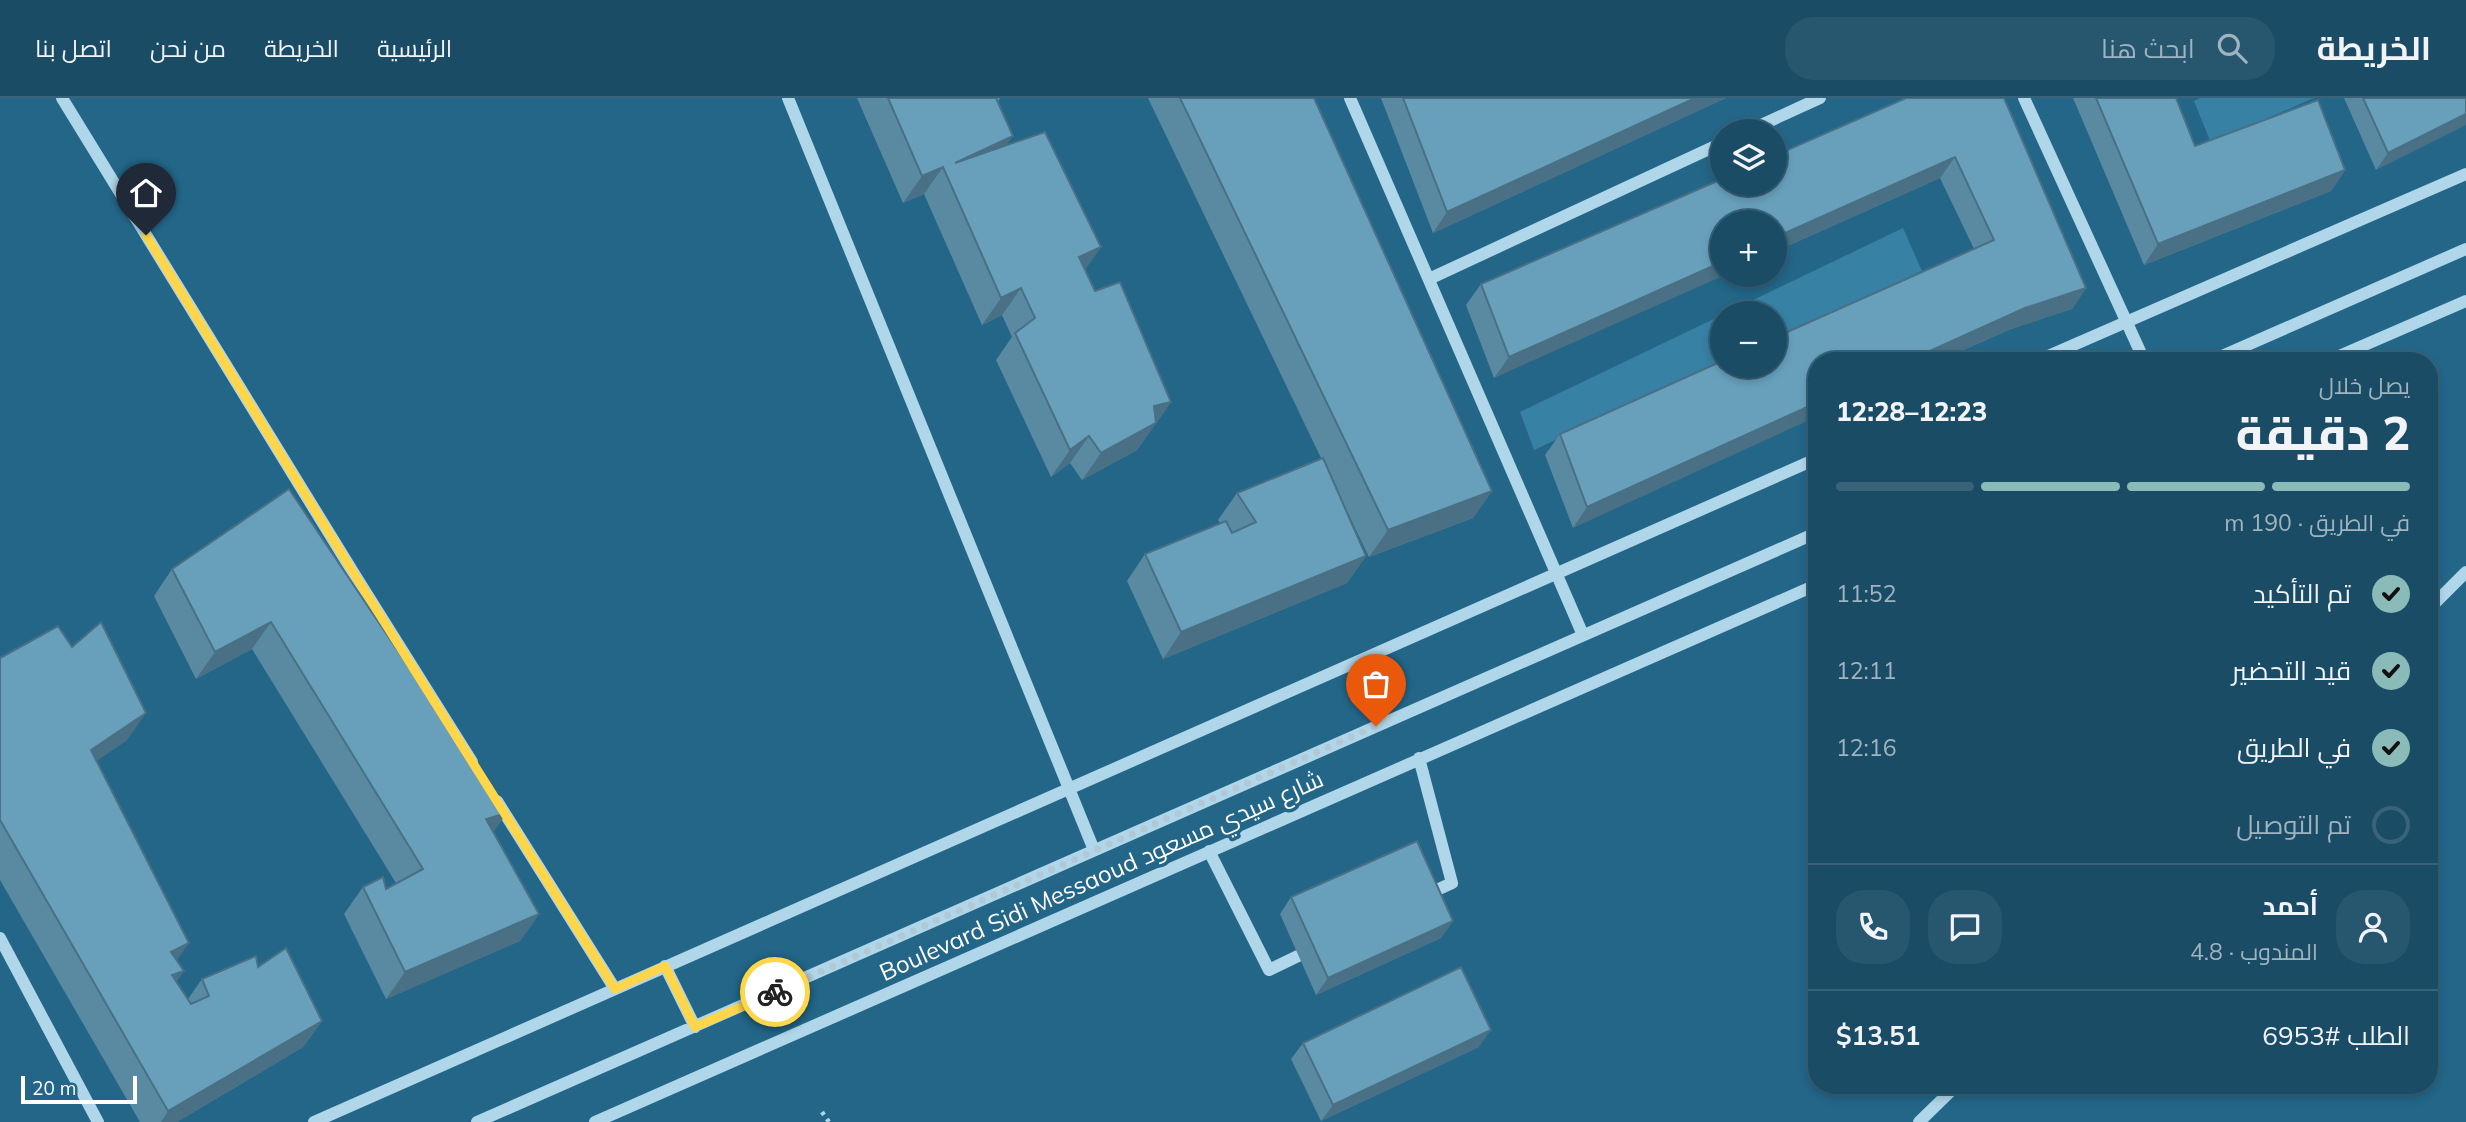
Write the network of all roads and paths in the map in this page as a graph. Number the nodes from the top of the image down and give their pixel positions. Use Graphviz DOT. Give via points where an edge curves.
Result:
graph roads {
  1 [pos="62,98"];
  2 [pos="788,98"];
  3 [pos="1350,98"];
  4 [pos="1820,98"];
  5 [pos="2024,98"];
  6 [pos="1774,119"];
  7 [pos="1710,149"];
  8 [pos="2466,174"];
  9 [pos="2466,249"];
  10 [pos="1429,279"];
  11 [pos="2466,301"];
  12 [pos="2126,322"];
  13 [pos="2057,352"];
  14 [pos="2140,352"];
  15 [pos="2231,352"];
  16 [pos="2348,352"];
  17 [pos="1808,463"];
  18 [pos="1808,537"];
  19 [pos="2466,572"];
  20 [pos="1556,575"];
  21 [pos="1808,588"];
  22 [pos="2438,601"];
  23 [pos="1583,635"];
  24 [pos="1419,758"];
  25 [pos="481,777"];
  26 [pos="1069,788"];
  27 [pos="489,789"];
  28 [pos="1094,850"];
  29 [pos="1209,851"];
  30 [pos="1423,897"];
  31 [pos="0,938"];
  32 [pos="1298,956"];
  33 [pos="665,966"];
  34 [pos="615,989"];
  35 [pos="695,1027"];
  36 [pos="1948,1094"];
  37 [pos="822,1112"];
  38 [pos="99,1122"];
  39 [pos="314,1122"];
  40 [pos="477,1122"];
  41 [pos="595,1122"];
  42 [pos="829,1122"];
  43 [pos="1919,1122"];
  1 -- 25 [label="street"];
  2 -- 26 [label="street"];
  3 -- 10 [label="street"];
  4 -- 6 [label="street"];
  5 -- 12 [label="street"];
  7 -- 10 [label="street"];
  8 -- 12 [label="street"];
  9 -- 15 [label="street"];
  10 -- 20 [label="street"];
  11 -- 16 [label="street"];
  12 -- 13 [label="street"];
  12 -- 14 [label="street"];
  17 -- 20 [label="street"];
  18 -- 23 [label="street, Boulevard Sidi Messaoud شارع سيدي مسعود"];
  19 -- 22 [label="street"];
  20 -- 23 [label="street"];
  20 -- 26 [label="street"];
  21 -- 24 [label="street, Boulevard Sidi Messaoud شارع سيدي مسعود"];
  23 -- 28 [label="street, Boulevard Sidi Messaoud شارع سيدي مسعود"];
  24 -- 29 [label="street, Boulevard Sidi Messaoud شارع سيدي مسعود"];
  24 -- 30 [label="street" via="1452,883"];
  26 -- 28 [label="street"];
  26 -- 33 [label="street"];
  27 -- 34 [label="street"];
  28 -- 35 [label="street, Boulevard Sidi Messaoud شارع سيدي مسعود"];
  29 -- 32 [label="street" via="1269,970"];
  29 -- 41 [label="street, Boulevard Sidi Messaoud شارع سيدي مسعود"];
  31 -- 38 [label="street"];
  33 -- 34 [label="street"];
  33 -- 35 [label="street"];
  34 -- 39 [label="street"];
  35 -- 40 [label="street, Boulevard Sidi Messaoud شارع سيدي مسعود"];
  36 -- 43 [label="street"];
  37 -- 42 [label="path"];
}
